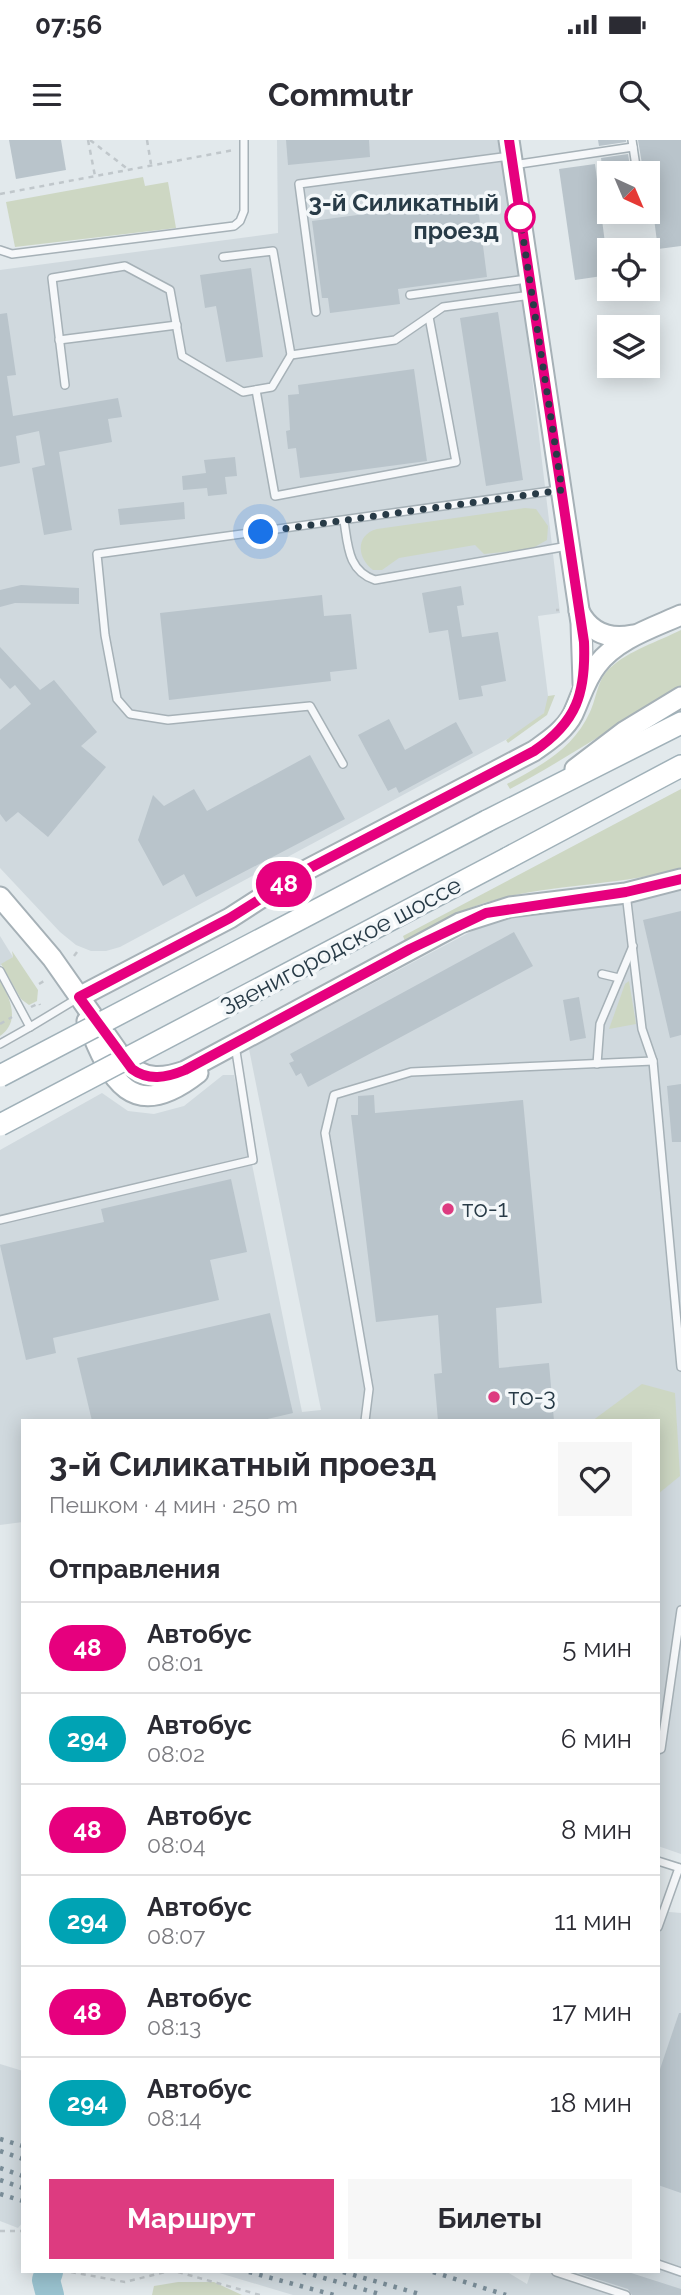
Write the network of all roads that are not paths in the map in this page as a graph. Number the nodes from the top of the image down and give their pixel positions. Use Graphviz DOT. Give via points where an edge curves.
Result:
graph roads {
  1 [pos="244,144"];
  2 [pos="633,144"];
  3 [pos="513,151"];
  4 [pos="0,250"];
  5 [pos="223,257"];
  6 [pos="531,287"];
  7 [pos="410,295"];
  8 [pos="316,312"];
  9 [pos="429,317"];
  10 [pos="177,325"];
  11 [pos="59,340"];
  12 [pos="291,355"];
  13 [pos="65,384"];
  14 [pos="256,390"];
  15 [pos="562,490"];
  16 [pos="344,521"];
  17 [pos="570,546"];
  18 [pos="564,609"];
  19 [pos="681,615"];
  20 [pos="639,633"];
  21 [pos="580,694"];
  22 [pos="681,697"];
  23 [pos="681,723"];
  24 [pos="343,764"];
  25 [pos="681,766"];
  26 [pos="519,805"];
  27 [pos="681,879"];
  28 [pos="626,892"];
  29 [pos="0,898"];
  30 [pos="634,944"];
  31 [pos="0,971"];
  32 [pos="603,974"];
  33 [pos="619,978"];
  34 [pos="79,997"];
  35 [pos="30,1027"];
  36 [pos="0,1044"];
  37 [pos="235,1044"];
  38 [pos="653,1061"];
  39 [pos="597,1064"];
  40 [pos="0,1076"];
  41 [pos="0,1125"];
  42 [pos="0,1220"];
  43 [pos="681,1367"];
  44 [pos="365,1419"];
  45 [pos="681,1609"];
  46 [pos="660,1743"];
  47 [pos="660,1862"];
  48 [pos="680,1868"];
  49 [pos="660,1922"];
  50 [pos="660,2265"];
  51 [pos="681,2272"];
  52 [pos="559,2273"];
  53 [pos="626,2295"];
  1 -- 4 [label="lane" via="244,211 234,226 12,254"];
  2 -- 3 [label="lane"];
  3 -- 6 [label="street"];
  3 -- 8 [label="lane" via="299,184"];
  5 -- 12 [label="lane" via="273,251"];
  6 -- 7 [label="lane"];
  6 -- 9 [label="lane" via="443,307"];
  6 -- 15 [label="street"];
  9 -- 12 [label="lane" via="395,340"];
  9 -- 14 [label="lane" via="456,462 275,496"];
  10 -- 11 [label="lane"];
  10 -- 11 [label="lane" via="170,290 125,266 51,278"];
  10 -- 14 [label="lane" via="182,356 243,392"];
  11 -- 13 [label="lane"];
  12 -- 14 [label="lane" via="272,387"];
  15 -- 16 [label="lane"];
  15 -- 17 [label="street"];
  16 -- 17 [label="lane" via="353,565 375,580"];
  16 -- 24 [label="lane" via="97,554 117,699 130,714 168,720 310,706"];
  17 -- 18 [label="street"];
  18 -- 20 [label="street" via="601,634"];
  18 -- 21 [label="street" via="584,642"];
  19 -- 20 [label="street"];
  20 -- 21 [label="street" via="606,654"];
  21 -- 34 [label="street" via="572,716 534,751"];
  22 -- 26 [label="street, Звенигородское шоссе"];
  23 -- 26 [label="main road, Звенигородское шоссе"];
  25 -- 41 [label="main road, Звенигородское шоссе, bridge"];
  26 -- 40 [label="main road, Звенигородское шоссе, bridge"];
  27 -- 28 [label="street"];
  28 -- 30 [label="lane"];
  28 -- 37 [label="street" via="486,913"];
  29 -- 34 [label="street"];
  30 -- 33 [label="lane"];
  30 -- 38 [label="lane" via="642,1029"];
  31 -- 35 [label="lane"];
  32 -- 33 [label="lane"];
  33 -- 39 [label="lane" via="600,1024"];
  34 -- 35 [label="lane"];
  34 -- 37 [label="street" via="109,1073 137,1094 157,1095 180,1087"];
  35 -- 36 [label="lane"];
  37 -- 42 [label="lane" via="253,1160"];
  38 -- 39 [label="lane"];
  38 -- 43 [label="lane"];
  39 -- 44 [label="lane" via="411,1072 334,1095 325,1133 369,1389"];
  45 -- 46 [label="lane"];
  47 -- 48 [label="lane"];
  48 -- 49 [label="lane"];
  50 -- 51 [label="lane"];
  52 -- 53 [label="lane"];
}
